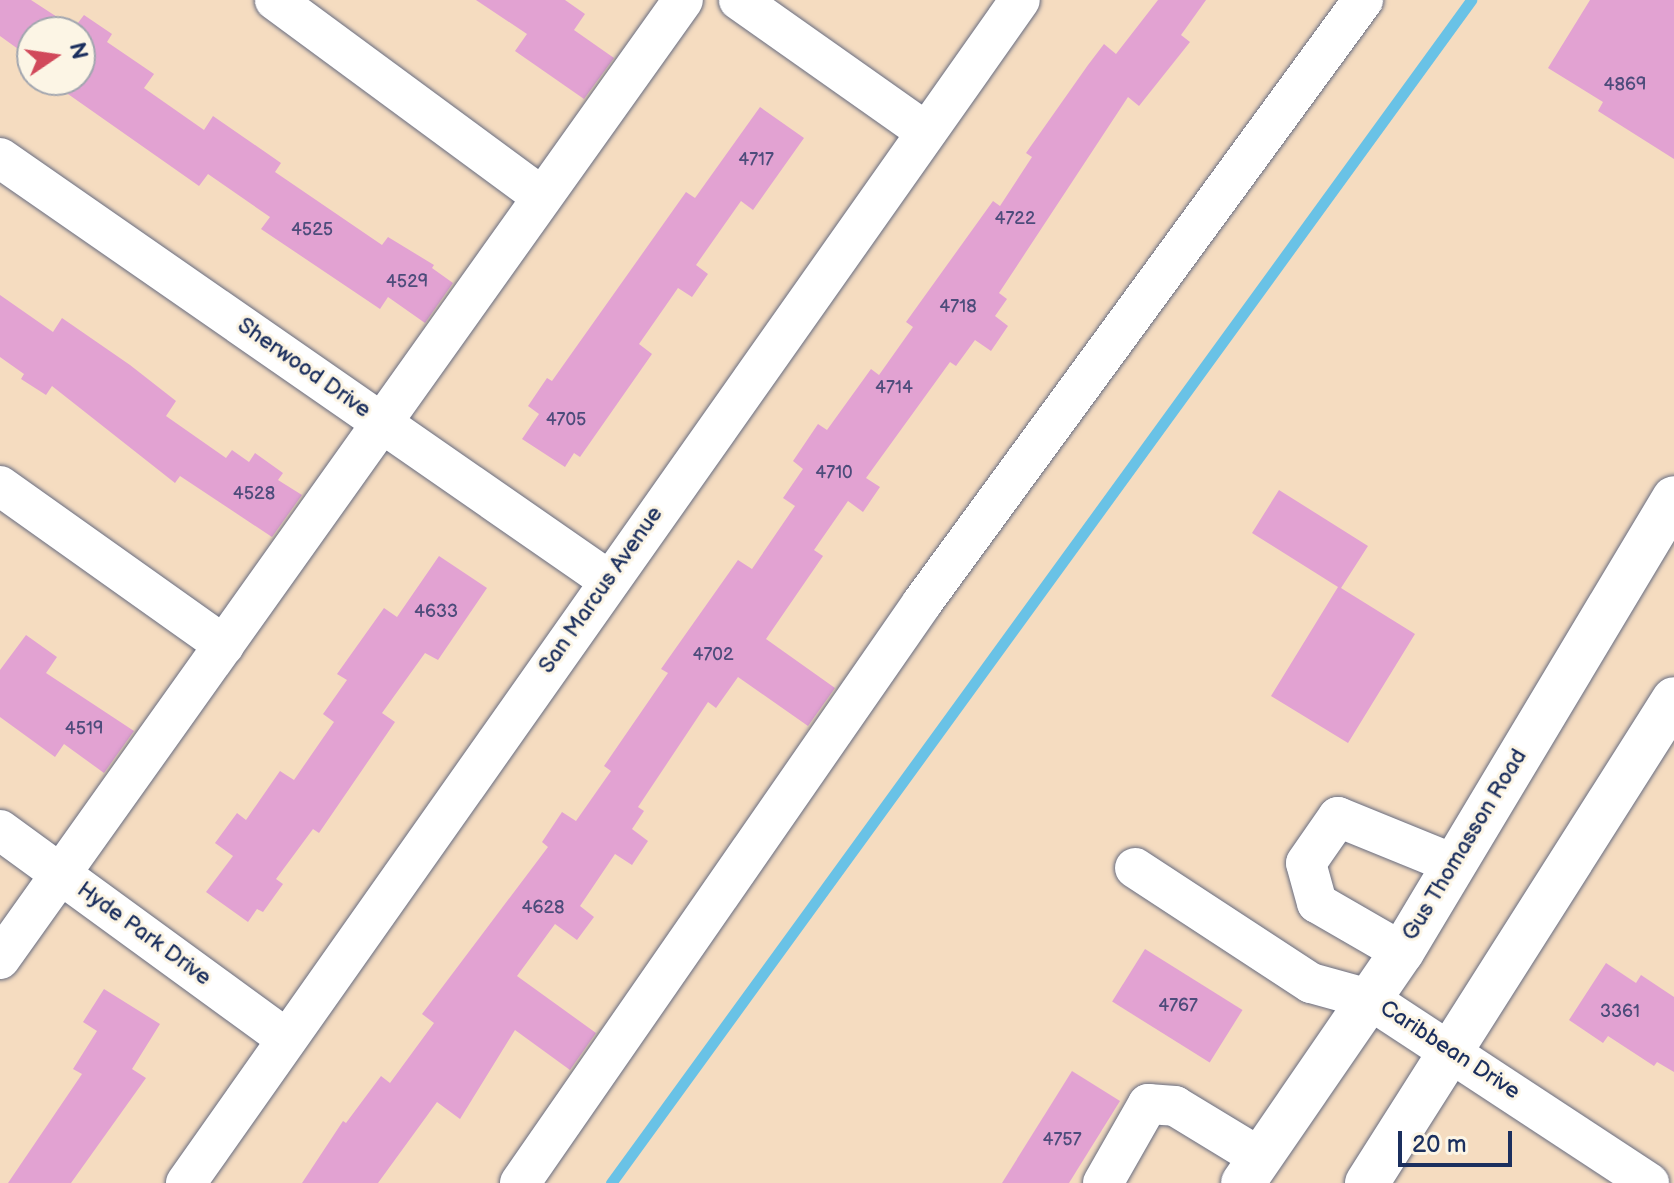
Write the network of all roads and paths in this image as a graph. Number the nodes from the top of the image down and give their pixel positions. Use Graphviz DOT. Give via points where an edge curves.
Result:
graph roads {
  1 [pos="275,0"];
  2 [pos="683,0"];
  3 [pos="739,0"];
  4 [pos="1020,0"];
  5 [pos="1363,0"];
  6 [pos="926,132"];
  7 [pos="0,158"];
  8 [pos="541,196"];
  9 [pos="381,422"];
  10 [pos="0,486"];
  11 [pos="1667,524"];
  12 [pos="608,580"];
  13 [pos="224,645"];
  14 [pos="1674,699"];
  15 [pos="0,830"];
  16 [pos="1453,864"];
  17 [pos="1135,868"];
  18 [pos="60,872"];
  19 [pos="1402,952"];
  20 [pos="0,959"];
  21 [pos="1369,999"];
  22 [pos="287,1039"];
  23 [pos="1451,1049"];
  24 [pos="1251,1170"];
  25 [pos="186,1183"];
  26 [pos="520,1183"];
  27 [pos="1103,1183"];
  28 [pos="1367,1183"];
  29 [pos="1649,1183"];
  1 -- 8 [label="street"];
  2 -- 8 [label="street"];
  3 -- 6 [label="street"];
  4 -- 6 [label="street, San Marcus Avenue"];
  5 -- 26 [label="street" via="922,603"];
  6 -- 12 [label="street, San Marcus Avenue"];
  7 -- 9 [label="street, Sherwood Drive"];
  8 -- 9 [label="street"];
  9 -- 12 [label="street, Sherwood Drive"];
  9 -- 13 [label="street"];
  10 -- 13 [label="street"];
  11 -- 16 [label="main road, Gus Thomasson Road"];
  12 -- 22 [label="street, San Marcus Avenue"];
  13 -- 18 [label="street"];
  14 -- 23 [label="main road"];
  15 -- 18 [label="street, Hyde Park Drive"];
  16 -- 19 [label="main road, Gus Thomasson Road"];
  16 -- 19 [label="street" via="1338,817 1306,863 1317,903"];
  17 -- 21 [label="street, Caribbean Drive" via="1311,983"];
  18 -- 20 [label="street"];
  18 -- 22 [label="street, Hyde Park Drive"];
  19 -- 21 [label="main road, Gus Thomasson Road"];
  21 -- 23 [label="street, Caribbean Drive"];
  21 -- 24 [label="main road, Gus Thomasson Road"];
  22 -- 25 [label="street, San Marcus Avenue"];
  23 -- 28 [label="main road"];
  23 -- 29 [label="street, Caribbean Drive"];
  24 -- 27 [label="street" via="1175,1106 1148,1104"];
}
